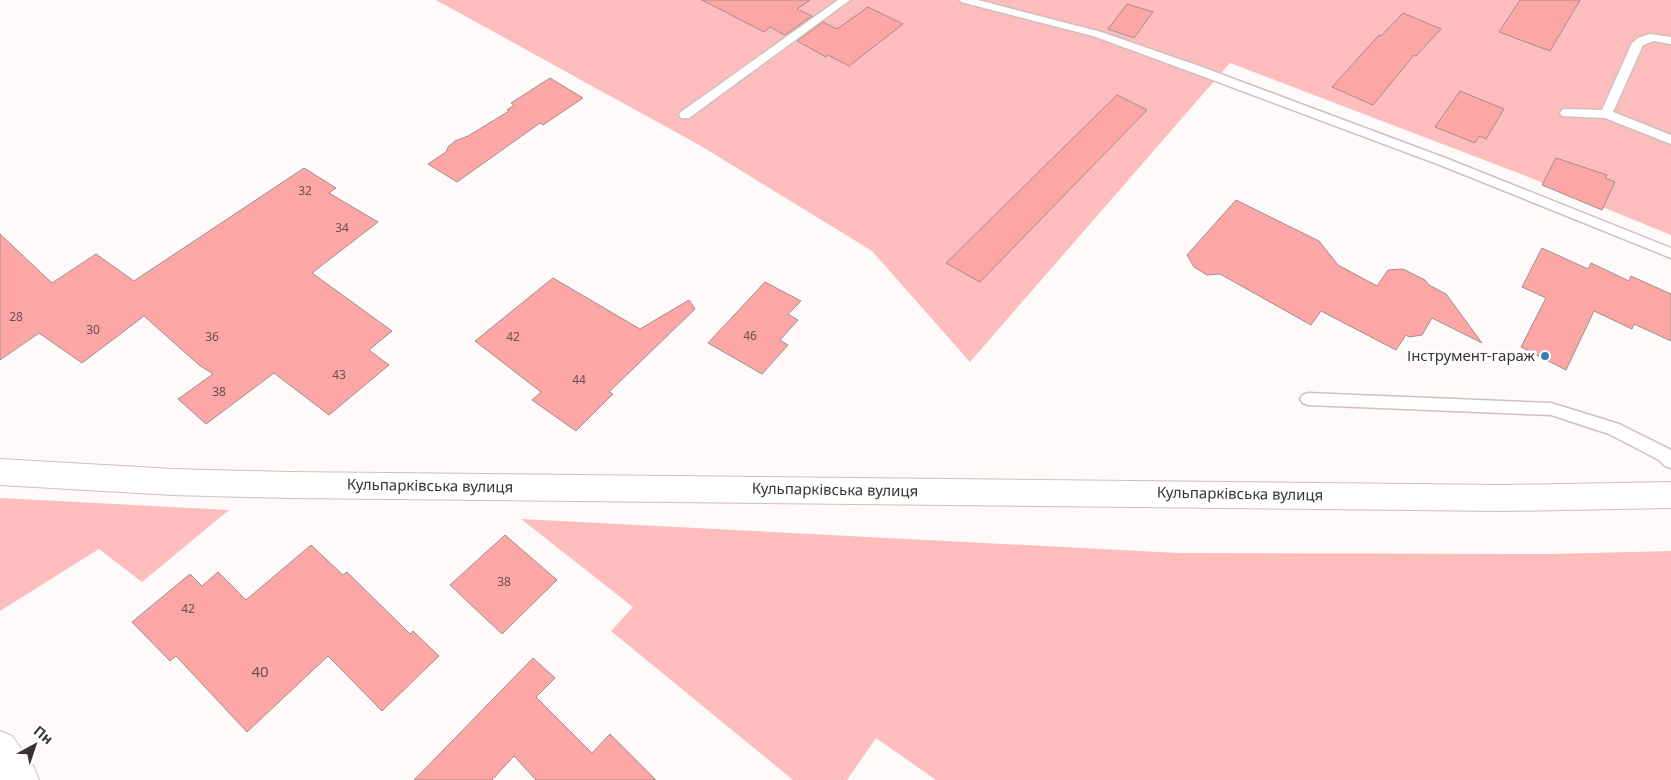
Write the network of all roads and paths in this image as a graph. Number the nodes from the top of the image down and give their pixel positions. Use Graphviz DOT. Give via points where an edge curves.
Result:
graph roads {
  1 [pos="845,0"];
  2 [pos="965,0"];
  3 [pos="1671,42"];
  4 [pos="1566,113"];
  5 [pos="685,114"];
  6 [pos="1606,114"];
  7 [pos="1671,140"];
  8 [pos="1671,253"];
  9 [pos="1308,399"];
  10 [pos="1671,461"];
  11 [pos="0,472"];
  12 [pos="1671,495"];
  13 [pos="0,748"];
  14 [pos="21,780"];
  1 -- 5 [label="lane"];
  2 -- 8 [label="lane" via="1097,34 1198,70 1444,162"];
  3 -- 6 [label="lane" via="1647,37 1638,43"];
  4 -- 6 [label="lane"];
  6 -- 7 [label="lane"];
  9 -- 10 [label="lane" via="1551,409 1614,429"];
  11 -- 12 [label="main road, Кульпарківська вулиця" via="279,485 1504,498"];
  13 -- 14 [label="main road"];
}
